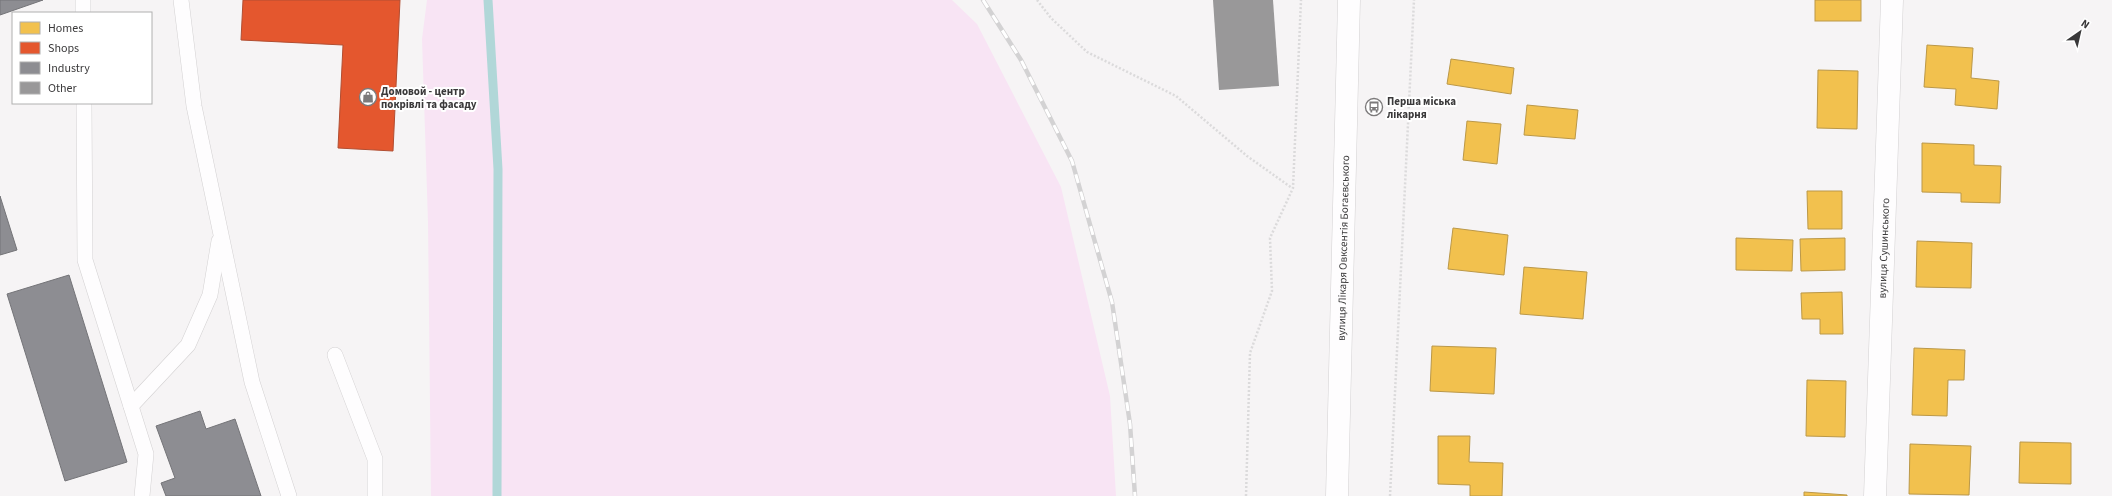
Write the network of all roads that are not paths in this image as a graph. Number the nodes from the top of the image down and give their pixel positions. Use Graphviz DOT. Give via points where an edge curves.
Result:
graph roads {
  1 [pos="83,0"];
  2 [pos="181,0"];
  3 [pos="1349,0"];
  4 [pos="1892,0"];
  5 [pos="83,12"];
  6 [pos="84,104"];
  7 [pos="220,232"];
  8 [pos="335,355"];
  9 [pos="131,406"];
  10 [pos="142,496"];
  11 [pos="289,496"];
  12 [pos="375,496"];
  13 [pos="1338,496"];
  14 [pos="1875,496"];
  1 -- 5 [label="lane"];
  2 -- 7 [label="lane" via="194,106"];
  3 -- 13 [label="street, вулиця Лікаря Овксентія Богаєвського"];
  4 -- 14 [label="street, вулиця Сушинського"];
  6 -- 9 [label="lane" via="85,260"];
  7 -- 9 [label="lane" via="210,294 188,345"];
  7 -- 11 [label="lane" via="252,382"];
  8 -- 12 [label="lane" via="375,458"];
  9 -- 10 [label="lane" via="146,454"];
}
